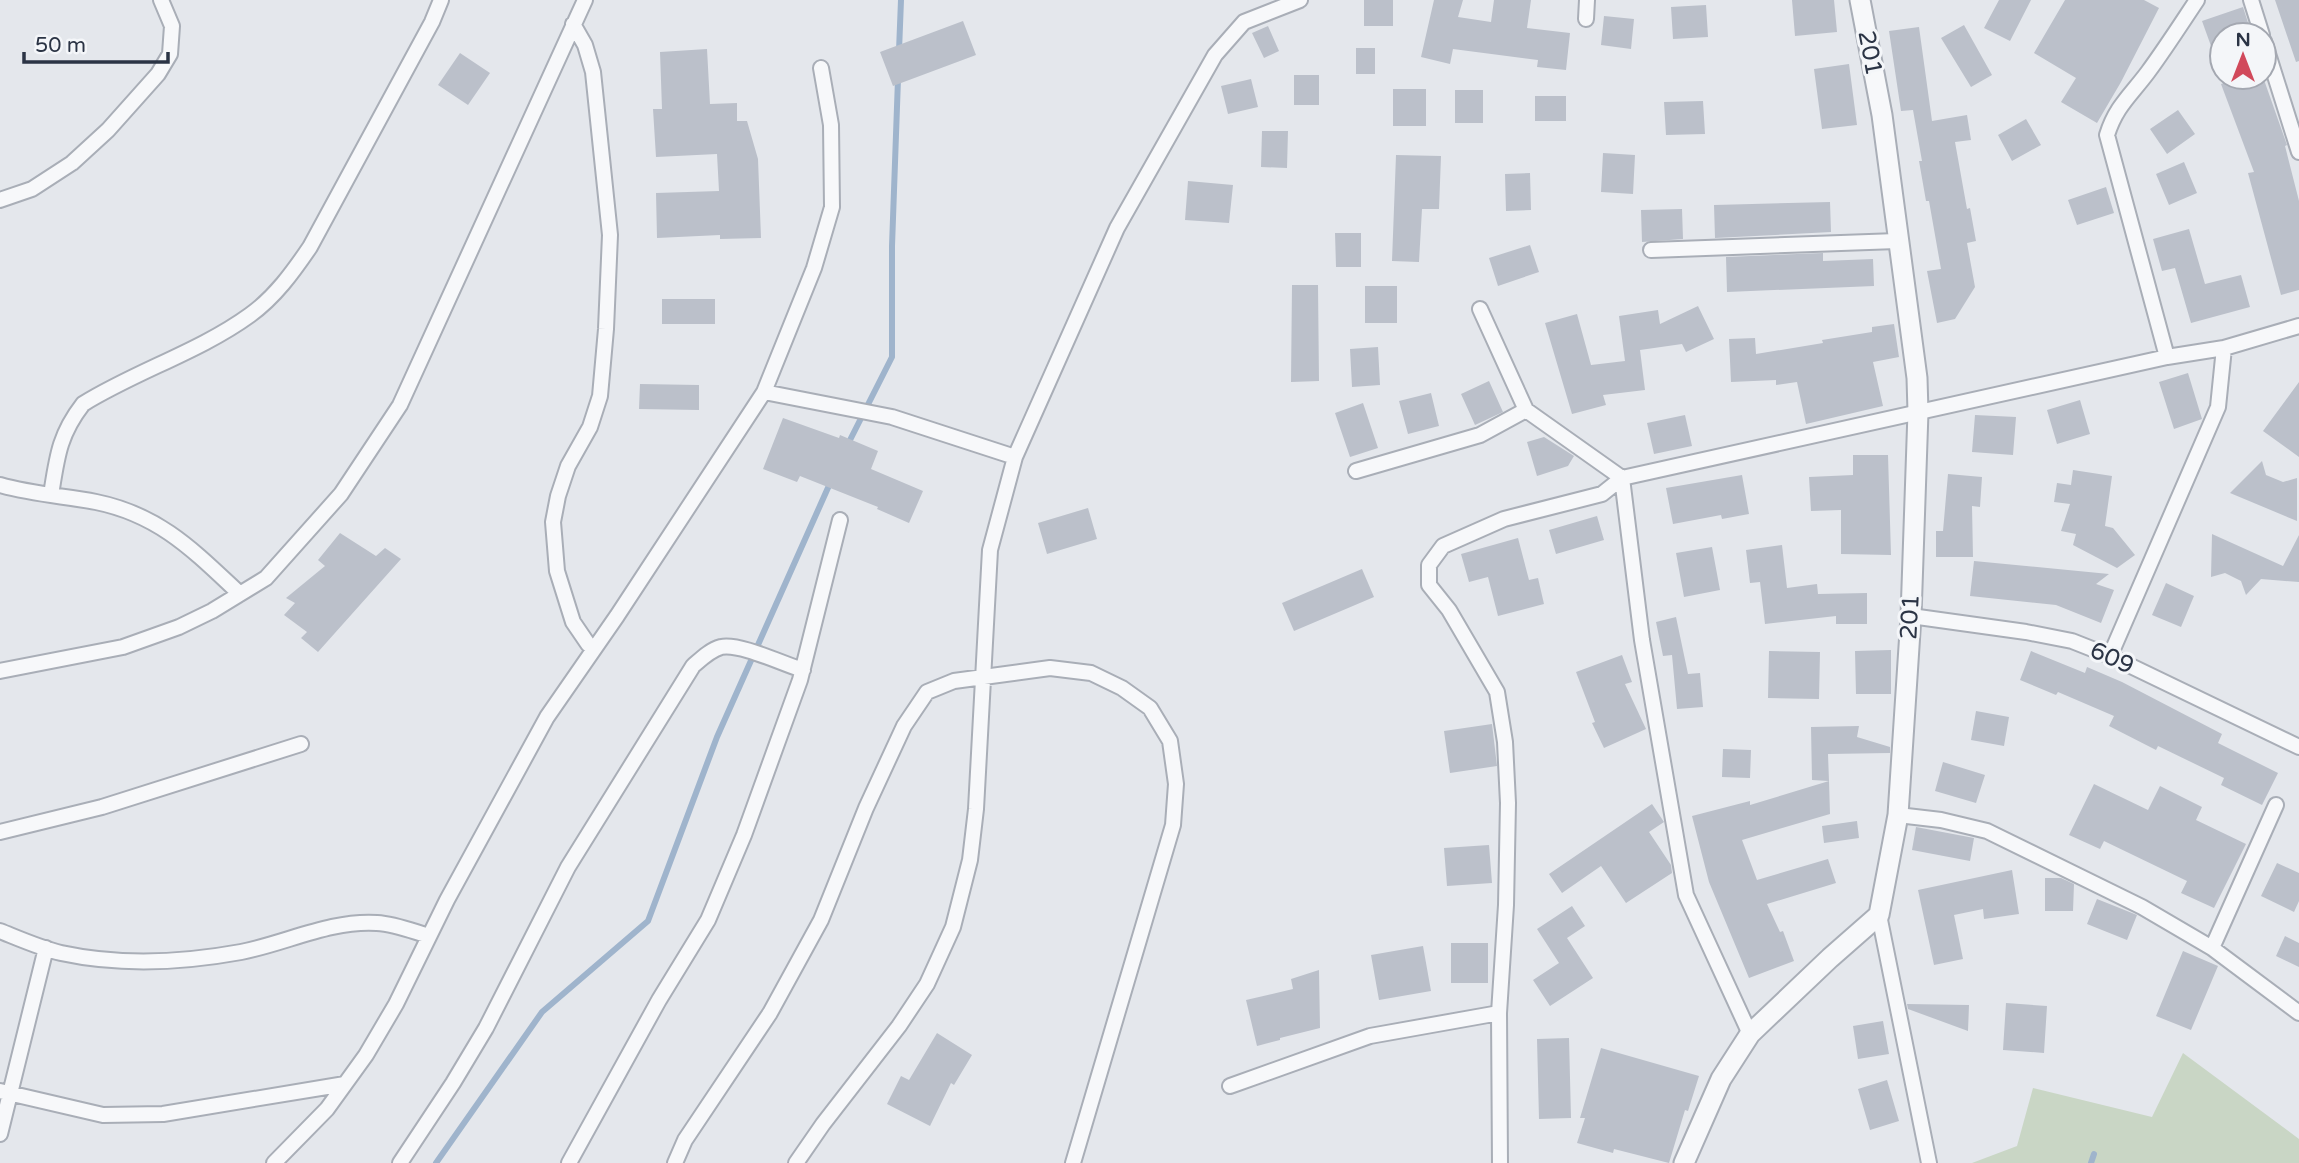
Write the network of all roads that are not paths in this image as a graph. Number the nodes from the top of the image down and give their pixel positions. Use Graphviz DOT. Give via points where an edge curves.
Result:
graph roads {
  1 [pos="161,0"];
  2 [pos="441,0"];
  3 [pos="584,0"];
  4 [pos="1300,0"];
  5 [pos="1587,0"];
  6 [pos="1860,0"];
  7 [pos="2197,0"];
  8 [pos="2251,0"];
  9 [pos="1586,19"];
  10 [pos="2258,21"];
  11 [pos="573,24"];
  12 [pos="821,68"];
  13 [pos="2278,85"];
  14 [pos="2299,152"];
  15 [pos="0,200"];
  16 [pos="1897,241"];
  17 [pos="1651,250"];
  18 [pos="1480,309"];
  19 [pos="2299,326"];
  20 [pos="2224,348"];
  21 [pos="2167,357"];
  22 [pos="764,392"];
  23 [pos="1526,410"];
  24 [pos="1918,412"];
  25 [pos="1015,457"];
  26 [pos="1356,471"];
  27 [pos="1622,478"];
  28 [pos="0,485"];
  29 [pos="51,495"];
  30 [pos="840,520"];
  31 [pos="240,594"];
  32 [pos="1911,616"];
  33 [pos="594,649"];
  34 [pos="2110,656"];
  35 [pos="803,670"];
  36 [pos="0,671"];
  37 [pos="982,678"];
  38 [pos="301,744"];
  39 [pos="2299,747"];
  40 [pos="2276,805"];
  41 [pos="1898,814"];
  42 [pos="0,832"];
  43 [pos="1880,915"];
  44 [pos="0,931"];
  45 [pos="429,936"];
  46 [pos="46,948"];
  47 [pos="2212,948"];
  48 [pos="1499,1013"];
  49 [pos="2299,1013"];
  50 [pos="1750,1034"];
  51 [pos="345,1084"];
  52 [pos="1230,1086"];
  53 [pos="5,1093"];
  54 [pos="0,1134"];
  55 [pos="274,1163"];
  56 [pos="400,1163"];
  57 [pos="569,1163"];
  58 [pos="675,1163"];
  59 [pos="796,1163"];
  60 [pos="1073,1163"];
  61 [pos="1500,1163"];
  62 [pos="1684,1163"];
  63 [pos="1929,1163"];
  1 -- 15 [label="street" via="172,26 170,54 158,74 72,163 32,189"];
  2 -- 29 [label="street" via="292,274 250,315 220,334 83,404 68,423"];
  3 -- 11 [label="street"];
  4 -- 25 [label="street" via="1244,22 1215,55 1117,228"];
  5 -- 9 [label="street"];
  6 -- 16 [label="street, 201" via="1882,115"];
  7 -- 21 [label="street" via="2112,117 2107,135"];
  8 -- 10 [label="street"];
  11 -- 31 [label="street" via="400,405 341,494 266,578"];
  11 -- 33 [label="street" via="585,45 594,85 610,235 607,329 600,396 590,427 568,466 553,522 556,571 573,622"];
  12 -- 22 [label="street" via="831,125 832,207 814,268"];
  13 -- 14 [label="street"];
  16 -- 17 [label="street"];
  16 -- 24 [label="street, 201"];
  18 -- 23 [label="street"];
  19 -- 20 [label="street"];
  20 -- 21 [label="street"];
  20 -- 34 [label="street" via="2218,407"];
  21 -- 24 [label="street"];
  22 -- 25 [label="street" via="891,417"];
  22 -- 33 [label="street"];
  23 -- 26 [label="street" via="1480,435"];
  23 -- 27 [label="street"];
  24 -- 27 [label="street"];
  24 -- 32 [label="street, 201"];
  25 -- 37 [label="street" via="990,550"];
  27 -- 48 [label="street" via="1602,494 1504,519 1443,546 1429,565 1429,585 1497,692 1505,742 1508,803"];
  27 -- 50 [label="street" via="1642,640 1686,895"];
  28 -- 29 [label="street"];
  29 -- 31 [label="street" via="99,503 152,521 182,540"];
  30 -- 35 [label="street"];
  31 -- 36 [label="street" via="179,627 123,647"];
  32 -- 34 [label="street, 609" via="2038,634"];
  32 -- 41 [label="street, 201"];
  33 -- 45 [label="street" via="547,717"];
  34 -- 39 [label="street, 609"];
  35 -- 56 [label="street" via="723,647 693,666 568,867 486,1028"];
  35 -- 57 [label="street" via="708,920"];
  37 -- 58 [label="street" via="954,681 927,692 904,726 821,920 770,1013 685,1140"];
  37 -- 59 [label="street" via="975,821 953,926 928,984"];
  37 -- 60 [label="street" via="1050,668 1091,673 1150,708 1170,741 1176,784 1173,825"];
  38 -- 42 [label="street" via="102,807"];
  40 -- 47 [label="street"];
  41 -- 43 [label="street, 201"];
  41 -- 47 [label="street" via="1987,831 2142,907"];
  43 -- 50 [label="street"];
  43 -- 63 [label="street"];
  44 -- 46 [label="street"];
  45 -- 46 [label="street" via="400,926 348,924 243,951 145,963 120,963"];
  45 -- 51 [label="street" via="396,1004"];
  46 -- 53 [label="street"];
  47 -- 49 [label="street"];
  48 -- 52 [label="street" via="1370,1036"];
  48 -- 61 [label="street"];
  50 -- 62 [label="street" via="1721,1079"];
  51 -- 53 [label="street" via="163,1114 103,1115"];
  51 -- 55 [label="street"];
  53 -- 54 [label="street"];
}
